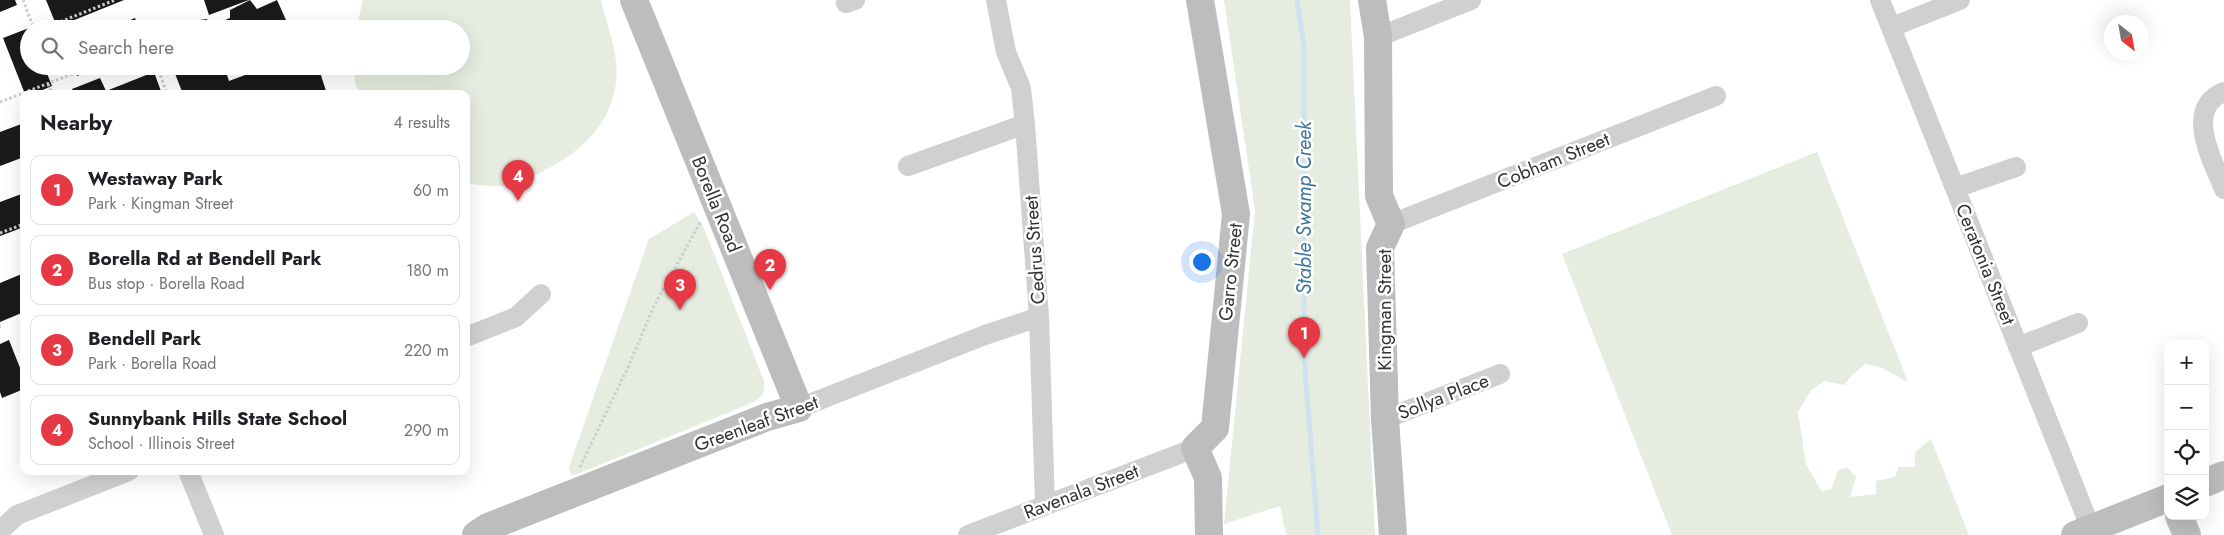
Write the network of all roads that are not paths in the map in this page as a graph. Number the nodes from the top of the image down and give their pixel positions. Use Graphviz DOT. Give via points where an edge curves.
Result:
graph roads {
  1 [pos="634,0"];
  2 [pos="996,0"];
  3 [pos="1200,0"];
  4 [pos="1372,0"];
  5 [pos="1471,0"];
  6 [pos="1880,0"];
  7 [pos="1960,0"];
  8 [pos="1892,27"];
  9 [pos="1378,37"];
  10 [pos="2224,92"];
  11 [pos="1716,96"];
  12 [pos="1025,124"];
  13 [pos="908,166"];
  14 [pos="2016,167"];
  15 [pos="1955,188"];
  16 [pos="2224,189"];
  17 [pos="1391,224"];
  18 [pos="541,294"];
  19 [pos="1039,317"];
  20 [pos="2078,323"];
  21 [pos="470,335"];
  22 [pos="2018,347"];
  23 [pos="1500,374"];
  24 [pos="799,408"];
  25 [pos="1385,419"];
  26 [pos="1195,448"];
  27 [pos="118,475"];
  28 [pos="190,475"];
  29 [pos="2224,475"];
  30 [pos="2209,481"];
  31 [pos="2164,500"];
  32 [pos="1046,505"];
  33 [pos="2181,520"];
  34 [pos="0,531"];
  35 [pos="2083,532"];
  36 [pos="214,535"];
  37 [pos="476,535"];
  38 [pos="968,535"];
  39 [pos="1210,535"];
  40 [pos="1393,535"];
  41 [pos="2187,535"];
  1 -- 24 [label="street, Borella Road"];
  2 -- 12 [label="street, Cedrus Street" via="1006,52 1021,88"];
  3 -- 26 [label="street, Garro Street" via="1236,214 1215,428"];
  4 -- 9 [label="street, Kingman Street"];
  5 -- 9 [label="street"];
  6 -- 8 [label="street, Ceratonia Street"];
  7 -- 8 [label="street"];
  8 -- 15 [label="street, Ceratonia Street"];
  9 -- 17 [label="street, Kingman Street" via="1379,196"];
  10 -- 16 [label="street" via="2214,96 2204,109 2203,132"];
  11 -- 17 [label="street, Cobham Street"];
  12 -- 13 [label="street"];
  12 -- 19 [label="street, Cedrus Street"];
  14 -- 15 [label="street"];
  15 -- 22 [label="street, Ceratonia Street"];
  17 -- 25 [label="street, Kingman Street" via="1380,248"];
  18 -- 21 [label="street" via="516,317"];
  19 -- 24 [label="street, Greenleaf Street"];
  19 -- 32 [label="street, Cedrus Street"];
  20 -- 22 [label="street"];
  22 -- 35 [label="street, Ceratonia Street"];
  23 -- 25 [label="street, Sollya Place"];
  24 -- 37 [label="street, Greenleaf Street" via="767,417 488,527"];
  25 -- 40 [label="street, Kingman Street"];
  26 -- 32 [label="street, Ravenala Street"];
  26 -- 39 [label="street" via="1208,478"];
  27 -- 34 [label="street" via="16,514"];
  28 -- 36 [label="street"];
  29 -- 30 [label="street"];
  31 -- 35 [label="street"];
  32 -- 38 [label="street, Ravenala Street"];
  33 -- 41 [label="street"];
}
